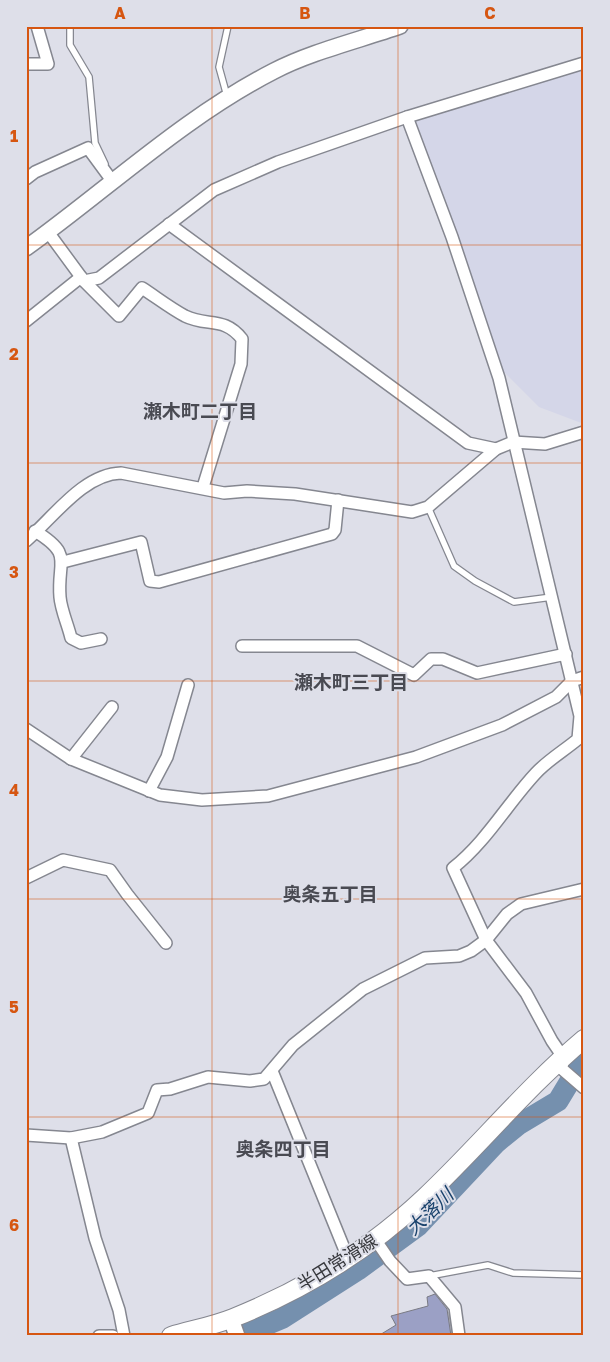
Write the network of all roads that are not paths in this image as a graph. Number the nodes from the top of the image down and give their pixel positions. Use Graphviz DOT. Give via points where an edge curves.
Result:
graph roads {
  1 [pos="37,26"];
  2 [pos="70,26"];
  3 [pos="228,26"];
  4 [pos="400,26"];
  5 [pos="584,63"];
  6 [pos="26,64"];
  7 [pos="227,98"];
  8 [pos="406,117"];
  9 [pos="26,179"];
  10 [pos="110,179"];
  11 [pos="169,224"];
  12 [pos="48,232"];
  13 [pos="26,248"];
  14 [pos="82,279"];
  15 [pos="26,320"];
  16 [pos="584,432"];
  17 [pos="513,442"];
  18 [pos="496,448"];
  19 [pos="203,487"];
  20 [pos="338,500"];
  21 [pos="428,507"];
  22 [pos="35,531"];
  23 [pos="26,541"];
  24 [pos="63,562"];
  25 [pos="552,598"];
  26 [pos="101,639"];
  27 [pos="242,646"];
  28 [pos="566,654"];
  29 [pos="584,677"];
  30 [pos="572,681"];
  31 [pos="188,685"];
  32 [pos="112,707"];
  33 [pos="26,730"];
  34 [pos="71,759"];
  35 [pos="149,791"];
  36 [pos="26,878"];
  37 [pos="584,889"];
  38 [pos="486,940"];
  39 [pos="166,943"];
  40 [pos="584,1039"];
  41 [pos="563,1056"];
  42 [pos="272,1071"];
  43 [pos="575,1081"];
  44 [pos="26,1134"];
  45 [pos="71,1138"];
  46 [pos="378,1244"];
  47 [pos="348,1258"];
  48 [pos="584,1275"];
  49 [pos="429,1276"];
  50 [pos="231,1318"];
  51 [pos="190,1333"];
  52 [pos="99,1336"];
  53 [pos="113,1336"];
  54 [pos="124,1336"];
  55 [pos="170,1336"];
  56 [pos="237,1336"];
  57 [pos="459,1336"];
  1 -- 6 [label="street" via="48,64"];
  2 -- 10 [label="lane" via="70,45 88,77 94,143"];
  3 -- 7 [label="lane" via="219,67"];
  4 -- 7 [label="street" via="275,70"];
  5 -- 8 [label="street"];
  7 -- 10 [label="street"];
  8 -- 11 [label="street" via="278,162 214,190"];
  8 -- 17 [label="street" via="442,209 496,370"];
  9 -- 10 [label="street" via="88,148"];
  10 -- 12 [label="street"];
  11 -- 14 [label="street" via="99,278"];
  11 -- 18 [label="street" via="468,443"];
  12 -- 13 [label="street"];
  12 -- 14 [label="street"];
  14 -- 15 [label="street"];
  14 -- 19 [label="street" via="119,316 142,288 186,316 216,321 233,328 242,338 241,364"];
  16 -- 17 [label="street" via="545,444"];
  17 -- 18 [label="street"];
  17 -- 25 [label="street"];
  18 -- 21 [label="street"];
  19 -- 20 [label="street" via="224,492 295,494"];
  19 -- 22 [label="street" via="121,473 107,475 83,487"];
  20 -- 21 [label="street" via="412,512"];
  20 -- 24 [label="street" via="332,534 158,582 150,581 141,542"];
  21 -- 25 [label="lane" via="454,566 514,602"];
  22 -- 23 [label="street"];
  22 -- 24 [label="street" via="54,542"];
  24 -- 26 [label="street" via="60,597 71,638 80,643"];
  25 -- 28 [label="street"];
  27 -- 28 [label="street" via="357,646 414,675 431,659 444,659 477,673"];
  28 -- 30 [label="street"];
  29 -- 30 [label="street"];
  30 -- 35 [label="street" via="556,697 502,725 416,757 294,790 268,796 202,800"];
  30 -- 38 [label="street" via="580,716 578,739 538,771 492,830 453,868"];
  31 -- 35 [label="street" via="167,757"];
  32 -- 34 [label="street"];
  33 -- 34 [label="street"];
  34 -- 35 [label="street"];
  36 -- 39 [label="street" via="63,860 110,870"];
  37 -- 38 [label="street" via="520,904 506,914"];
  38 -- 41 [label="street" via="526,993"];
  38 -- 42 [label="street" via="459,956 418,960 363,989 293,1045"];
  40 -- 41 [label="main road, 半田常滑線"];
  41 -- 43 [label="street" via="562,1069"];
  41 -- 46 [label="main road, 半田常滑線"];
  42 -- 45 [label="street" via="264,1079 208,1077 157,1090 148,1113 102,1132"];
  42 -- 47 [label="street"];
  44 -- 45 [label="street"];
  45 -- 54 [label="street" via="95,1238 119,1310"];
  46 -- 47 [label="main road, 半田常滑線"];
  46 -- 49 [label="street" via="407,1279"];
  47 -- 50 [label="main road, 半田常滑線" via="277,1298"];
  48 -- 49 [label="lane" via="513,1273 488,1265"];
  49 -- 57 [label="street" via="455,1307"];
  50 -- 51 [label="main road, 半田常滑線"];
  50 -- 56 [label="street"];
  51 -- 55 [label="main road, 半田常滑線"];
  52 -- 53 [label="street"];
}
